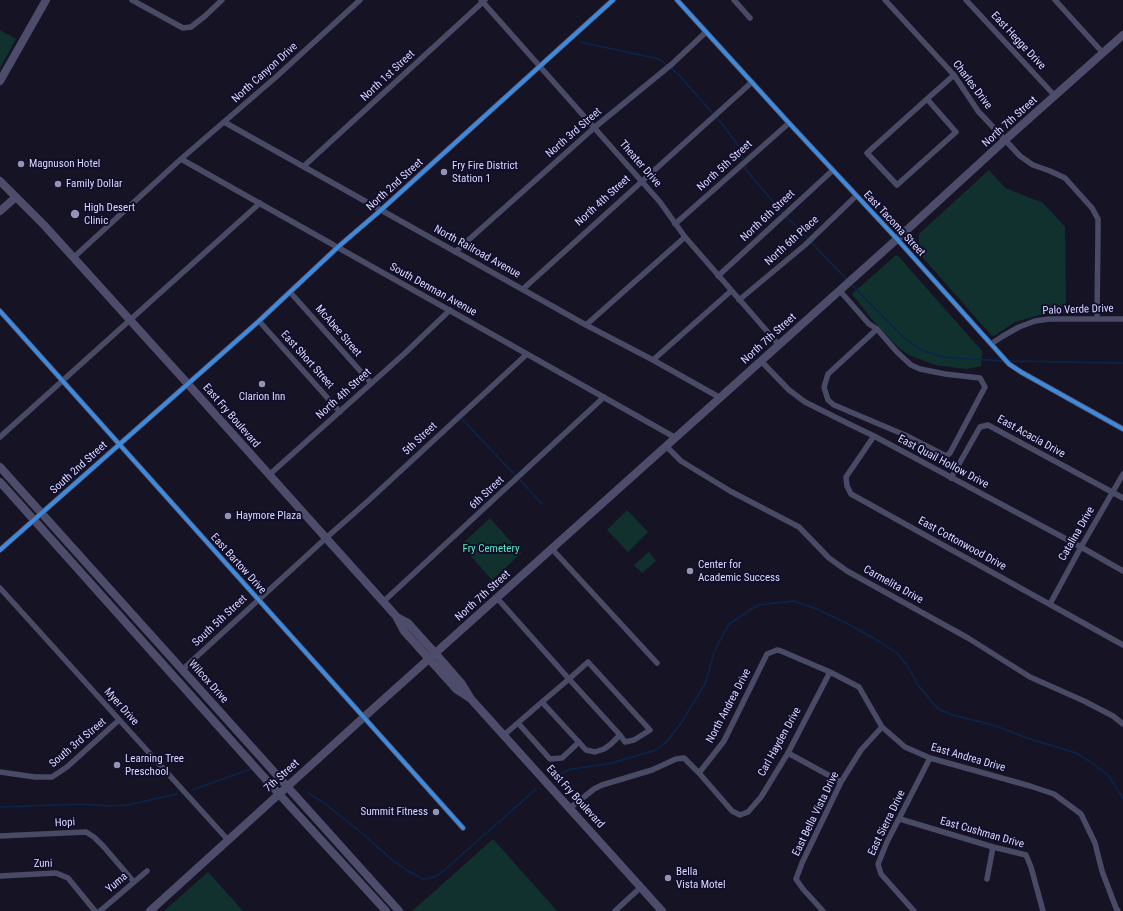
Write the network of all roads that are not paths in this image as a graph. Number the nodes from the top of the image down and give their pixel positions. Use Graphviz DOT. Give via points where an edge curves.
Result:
graph roads {
  1 [pos="46,0"];
  2 [pos="132,0"];
  3 [pos="222,0"];
  4 [pos="360,0"];
  5 [pos="613,0"];
  6 [pos="677,0"];
  7 [pos="734,0"];
  8 [pos="885,0"];
  9 [pos="966,0"];
  10 [pos="1055,0"];
  11 [pos="483,1"];
  12 [pos="750,18"];
  13 [pos="706,32"];
  14 [pos="1123,35"];
  15 [pos="1103,53"];
  16 [pos="540,66"];
  17 [pos="954,75"];
  18 [pos="0,81"];
  19 [pos="752,82"];
  20 [pos="1055,96"];
  21 [pos="927,99"];
  22 [pos="224,122"];
  23 [pos="789,123"];
  24 [pos="595,127"];
  25 [pos="1005,140"];
  26 [pos="181,159"];
  27 [pos="304,166"];
  28 [pos="833,170"];
  29 [pos="641,180"];
  30 [pos="0,181"];
  31 [pos="856,196"];
  32 [pos="16,197"];
  33 [pos="260,203"];
  34 [pos="381,210"];
  35 [pos="0,211"];
  36 [pos="675,224"];
  37 [pos="685,237"];
  38 [pos="897,239"];
  39 [pos="338,247"];
  40 [pos="455,252"];
  41 [pos="73,258"];
  42 [pos="718,276"];
  43 [pos="523,289"];
  44 [pos="731,291"];
  45 [pos="840,291"];
  46 [pos="290,292"];
  47 [pos="739,300"];
  48 [pos="450,310"];
  49 [pos="0,311"];
  50 [pos="1097,318"];
  51 [pos="1123,319"];
  52 [pos="129,320"];
  53 [pos="259,321"];
  54 [pos="586,325"];
  55 [pos="877,329"];
  56 [pos="991,344"];
  57 [pos="778,345"];
  58 [pos="528,354"];
  59 [pos="653,360"];
  60 [pos="761,361"];
  61 [pos="62,380"];
  62 [pos="187,383"];
  63 [pos="371,383"];
  64 [pos="604,397"];
  65 [pos="719,399"];
  66 [pos="844,409"];
  67 [pos="340,412"];
  68 [pos="838,419"];
  69 [pos="1123,428"];
  70 [pos="874,436"];
  71 [pos="0,437"];
  72 [pos="676,438"];
  73 [pos="119,445"];
  74 [pos="666,446"];
  75 [pos="0,467"];
  76 [pos="1123,474"];
  77 [pos="269,475"];
  78 [pos="952,478"];
  79 [pos="0,482"];
  80 [pos="1113,493"];
  81 [pos="1123,498"];
  82 [pos="42,514"];
  83 [pos="34,520"];
  84 [pos="326,538"];
  85 [pos="1081,547"];
  86 [pos="552,549"];
  87 [pos="0,550"];
  88 [pos="1123,571"];
  89 [pos="0,588"];
  90 [pos="497,598"];
  91 [pos="258,599"];
  92 [pos="383,602"];
  93 [pos="1050,604"];
  94 [pos="1123,645"];
  95 [pos="777,650"];
  96 [pos="432,656"];
  97 [pos="657,663"];
  98 [pos="182,670"];
  99 [pos="830,672"];
  100 [pos="569,679"];
  101 [pos="542,702"];
  102 [pos="364,717"];
  103 [pos="120,720"];
  104 [pos="518,723"];
  105 [pos="1123,724"];
  106 [pos="882,727"];
  107 [pos="504,735"];
  108 [pos="620,735"];
  109 [pos="579,742"];
  110 [pos="788,753"];
  111 [pos="930,758"];
  112 [pos="0,772"];
  113 [pos="699,773"];
  114 [pos="841,782"];
  115 [pos="287,787"];
  116 [pos="279,794"];
  117 [pos="570,808"];
  118 [pos="900,819"];
  119 [pos="463,828"];
  120 [pos="0,836"];
  121 [pos="228,840"];
  122 [pos="993,847"];
  123 [pos="147,871"];
  124 [pos="0,876"];
  125 [pos="987,879"];
  126 [pos="134,882"];
  127 [pos="641,887"];
  128 [pos="95,911"];
  129 [pos="100,911"];
  130 [pos="150,911"];
  131 [pos="386,911"];
  132 [pos="399,911"];
  133 [pos="615,911"];
  134 [pos="662,911"];
  135 [pos="823,911"];
  136 [pos="914,911"];
  137 [pos="1043,911"];
  138 [pos="1118,911"];
  1 -- 18 [label="main road"];
  2 -- 3 [label="street" via="182,28 191,27"];
  4 -- 22 [label="street, North Canyon Drive"];
  5 -- 16 [label="street, North 2nd Street"];
  6 -- 13 [label="street, East Tacoma Street"];
  7 -- 12 [label="street"];
  8 -- 17 [label="street, Charles Drive"];
  9 -- 20 [label="street, East Hegge Drive"];
  10 -- 15 [label="street"];
  11 -- 16 [label="street, Theater Drive"];
  11 -- 27 [label="street, North 1st Street"];
  13 -- 19 [label="street, East Tacoma Street"];
  13 -- 24 [label="street, North 3rd Street" via="672,64"];
  14 -- 15 [label="main road, North 7th Street"];
  15 -- 20 [label="main road, North 7th Street"];
  16 -- 24 [label="street, Theater Drive"];
  16 -- 34 [label="street, North 2nd Street"];
  17 -- 21 [label="street"];
  17 -- 25 [label="street, Charles Drive" via="978,111"];
  19 -- 23 [label="street, East Tacoma Street"];
  19 -- 29 [label="street, North 4th Street"];
  20 -- 25 [label="main road, North 7th Street"];
  21 -- 21 [label="street" via="867,153 897,185 956,132"];
  22 -- 26 [label="street, North Canyon Drive"];
  22 -- 27 [label="street, North Railroad Avenue"];
  23 -- 28 [label="street, East Tacoma Street"];
  23 -- 36 [label="street, North 5th Street"];
  24 -- 29 [label="street, Theater Drive"];
  24 -- 40 [label="street, North 3rd Street"];
  25 -- 38 [label="main road, North 7th Street"];
  25 -- 50 [label="street, Charles Drive" via="1033,165 1065,178 1092,208 1098,219"];
  26 -- 33 [label="street, South Denman Avenue"];
  26 -- 41 [label="street, North Canyon Drive"];
  27 -- 34 [label="street, North Railroad Avenue"];
  28 -- 31 [label="street, East Tacoma Street"];
  28 -- 42 [label="street, North 6th Street"];
  29 -- 36 [label="street, Theater Drive"];
  29 -- 43 [label="street, North 4th Street"];
  30 -- 32 [label="main road, East Fry Boulevard"];
  31 -- 38 [label="street, East Tacoma Street"];
  31 -- 47 [label="street, North 6th Place" via="805,245"];
  32 -- 35 [label="main road"];
  32 -- 41 [label="main road, East Fry Boulevard"];
  33 -- 39 [label="street, South Denman Avenue"];
  33 -- 52 [label="street"];
  34 -- 39 [label="street, North 2nd Street"];
  34 -- 40 [label="street, North Railroad Avenue"];
  36 -- 37 [label="street, Theater Drive"];
  37 -- 42 [label="street, Theater Drive"];
  37 -- 54 [label="street"];
  38 -- 45 [label="main road, North 7th Street"];
  38 -- 56 [label="street, East Tacoma Street"];
  39 -- 46 [label="street, North 2nd Street"];
  39 -- 48 [label="street, South Denman Avenue"];
  40 -- 43 [label="street, North Railroad Avenue"];
  41 -- 52 [label="main road, East Fry Boulevard"];
  42 -- 44 [label="street, Theater Drive"];
  43 -- 54 [label="street, North Railroad Avenue"];
  44 -- 47 [label="street, Theater Drive"];
  44 -- 59 [label="street"];
  45 -- 55 [label="street" via="869,324"];
  45 -- 57 [label="main road, North 7th Street"];
  46 -- 53 [label="street, North 2nd Street"];
  46 -- 63 [label="street, McAbee Street"];
  47 -- 57 [label="street, Theater Drive"];
  48 -- 58 [label="street, South Denman Avenue"];
  48 -- 63 [label="street, North 4th Street"];
  49 -- 61 [label="street, East Bartow Drive"];
  50 -- 51 [label="street, Palo Verde Drive"];
  50 -- 56 [label="street, Palo Verde Drive" via="1035,321 1019,327"];
  52 -- 61 [label="street"];
  52 -- 62 [label="main road, East Fry Boulevard"];
  53 -- 62 [label="street, North 2nd Street"];
  53 -- 67 [label="street, East Short Street"];
  54 -- 59 [label="street, North Railroad Avenue"];
  55 -- 66 [label="street" via="828,374 824,387 828,400"];
  55 -- 66 [label="street" via="911,365 946,374 980,378 985,387 950,453 946,456"];
  56 -- 69 [label="street, East Tacoma Street" via="1009,364 1021,372"];
  57 -- 60 [label="main road, North 7th Street"];
  58 -- 64 [label="street, South Denman Avenue"];
  58 -- 84 [label="street, 5th Street"];
  59 -- 65 [label="street, North Railroad Avenue"];
  60 -- 65 [label="main road, North 7th Street"];
  60 -- 68 [label="street, East Quail Hollow Drive" via="789,390 805,402"];
  61 -- 71 [label="street"];
  61 -- 73 [label="street, East Bartow Drive"];
  62 -- 73 [label="street, South 2nd Street"];
  62 -- 77 [label="main road, East Fry Boulevard"];
  63 -- 67 [label="street, North 4th Street"];
  64 -- 72 [label="street, South Denman Avenue"];
  64 -- 92 [label="street, 6th Street"];
  65 -- 72 [label="main road, North 7th Street"];
  66 -- 68 [label="street"];
  67 -- 77 [label="street, North 4th Street"];
  68 -- 70 [label="street, East Quail Hollow Drive"];
  70 -- 78 [label="street, East Quail Hollow Drive"];
  70 -- 93 [label="street, East Cottonwood Drive" via="846,477 846,486 851,494"];
  72 -- 74 [label="main road, North 7th Street"];
  73 -- 82 [label="street, South 2nd Street"];
  73 -- 91 [label="street, East Bartow Drive"];
  74 -- 86 [label="main road, North 7th Street"];
  74 -- 105 [label="street, Carmelita Drive" via="681,461 730,491 799,527 829,558 847,571 968,638 1030,677 1084,701"];
  75 -- 82 [label="main road, Wilcox Drive"];
  76 -- 80 [label="street, Catalina Drive"];
  77 -- 84 [label="main road, East Fry Boulevard"];
  78 -- 80 [label="street, East Acacia Drive" via="980,426 988,425"];
  78 -- 85 [label="street, East Quail Hollow Drive"];
  79 -- 83 [label="main road, Wilcox Drive"];
  80 -- 81 [label="street, East Acacia Drive"];
  80 -- 85 [label="street, Catalina Drive"];
  82 -- 83 [label="street, South 2nd Street"];
  82 -- 98 [label="main road, Wilcox Drive"];
  83 -- 87 [label="street, South 2nd Street"];
  83 -- 116 [label="main road, Wilcox Drive"];
  84 -- 91 [label="street, South 5th Street"];
  84 -- 92 [label="main road, East Fry Boulevard"];
  85 -- 88 [label="street, East Quail Hollow Drive"];
  85 -- 93 [label="street, Catalina Drive"];
  86 -- 90 [label="main road, North 7th Street"];
  86 -- 97 [label="street"];
  89 -- 103 [label="street, Myer Drive"];
  90 -- 96 [label="main road, North 7th Street"];
  90 -- 100 [label="street"];
  91 -- 98 [label="street, South 5th Street"];
  91 -- 102 [label="street, East Bartow Drive"];
  92 -- 96 [label="main road, East Fry Boulevard" via="396,616 404,631"];
  93 -- 94 [label="street, East Cottonwood Drive"];
  95 -- 99 [label="street, East Andrea Drive"];
  95 -- 113 [label="street, North Andrea Drive" via="767,654 724,741"];
  96 -- 102 [label="main road, 7th Street"];
  96 -- 107 [label="main road, East Fry Boulevard" via="457,690 471,698"];
  98 -- 115 [label="main road, Wilcox Drive"];
  99 -- 106 [label="street, East Andrea Drive" via="859,687"];
  99 -- 110 [label="street, Carl Hayden Drive"];
  100 -- 101 [label="street"];
  100 -- 108 [label="street"];
  100 -- 108 [label="street" via="588,662 650,730 634,740 625,742"];
  101 -- 104 [label="street"];
  101 -- 109 [label="street"];
  102 -- 115 [label="main road, 7th Street"];
  102 -- 119 [label="street, East Bartow Drive"];
  103 -- 112 [label="street, South 3rd Street" via="52,777"];
  103 -- 121 [label="street, Myer Drive"];
  104 -- 107 [label="street"];
  104 -- 109 [label="street" via="550,759 562,758"];
  106 -- 111 [label="street, East Andrea Drive" via="905,747"];
  106 -- 114 [label="street, East Bella Vista Drive" via="861,750"];
  107 -- 117 [label="main road, East Fry Boulevard"];
  108 -- 109 [label="street" via="604,749 594,752 586,750"];
  110 -- 113 [label="street, Carl Hayden Drive" via="761,797 748,812 740,815 732,811"];
  110 -- 114 [label="street"];
  111 -- 118 [label="street, East Sierra Drive"];
  111 -- 138 [label="street, East Andrea Drive" via="1054,794 1081,814 1095,843 1102,871"];
  113 -- 117 [label="street" via="684,758 676,759 652,770 602,785"];
  114 -- 135 [label="street, East Bella Vista Drive" via="796,879"];
  115 -- 116 [label="main road, 7th Street"];
  115 -- 132 [label="main road, Wilcox Drive"];
  116 -- 121 [label="main road, 7th Street"];
  116 -- 131 [label="main road, Wilcox Drive"];
  117 -- 127 [label="main road, East Fry Boulevard"];
  118 -- 122 [label="street, East Cushman Drive"];
  118 -- 136 [label="street, East Sierra Drive" via="878,864 881,874"];
  120 -- 126 [label="street, Hopi" via="86,832 104,847"];
  121 -- 130 [label="main road, 7th Street"];
  122 -- 125 [label="street"];
  122 -- 137 [label="street, East Cushman Drive" via="1026,855"];
  123 -- 126 [label="street, Yuma"];
  124 -- 128 [label="street, Zuni" via="56,873 68,878"];
  126 -- 129 [label="street, Yuma"];
  127 -- 133 [label="street"];
  127 -- 134 [label="main road, East Fry Boulevard"];
}
